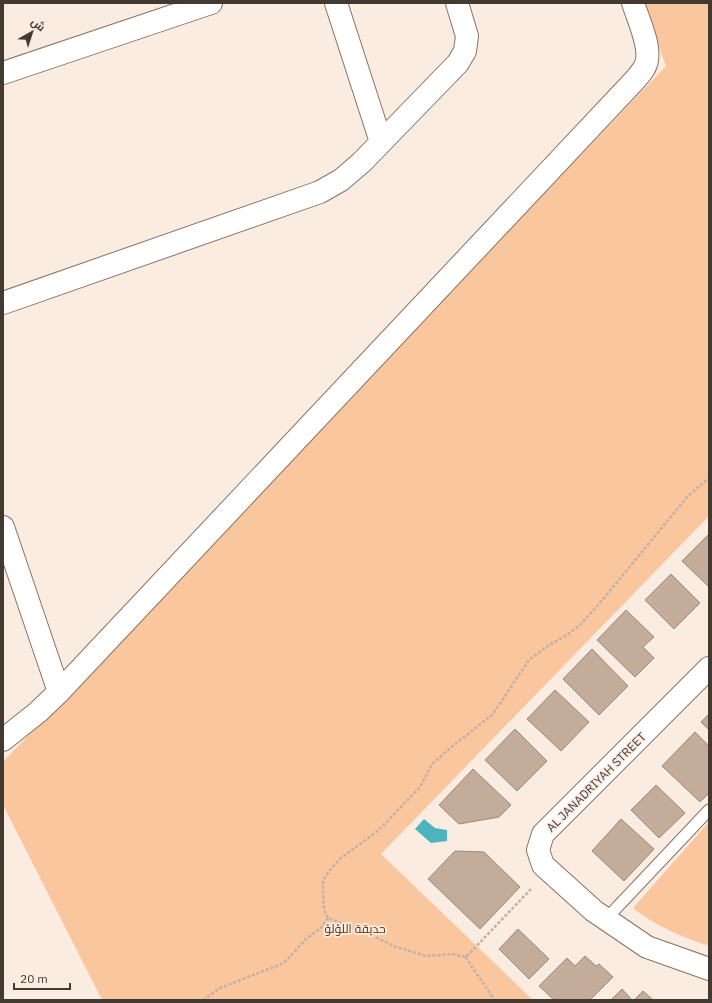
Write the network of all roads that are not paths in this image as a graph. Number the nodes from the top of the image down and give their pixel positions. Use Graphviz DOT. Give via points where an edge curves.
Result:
graph roads {
  1 [pos="211,3"];
  2 [pos="336,3"];
  3 [pos="457,3"];
  4 [pos="632,3"];
  5 [pos="3,73"];
  6 [pos="380,142"];
  7 [pos="3,303"];
  8 [pos="3,527"];
  9 [pos="709,668"];
  10 [pos="59,692"];
  11 [pos="3,740"];
  12 [pos="709,810"];
  13 [pos="606,919"];
  14 [pos="709,969"];
  1 -- 5 [label="street"];
  2 -- 6 [label="street"];
  3 -- 6 [label="street" via="467,36 465,51 458,63"];
  4 -- 10 [label="street" via="647,46 644,70"];
  6 -- 7 [label="street" via="341,180 320,192"];
  8 -- 10 [label="street"];
  9 -- 13 [label="street, AL JANADRIYAH STREET" via="543,834 538,850 543,865"];
  10 -- 11 [label="street"];
  12 -- 13 [label="lane"];
  13 -- 14 [label="street, AL JANADRIYAH STREET" via="648,948"];
}
